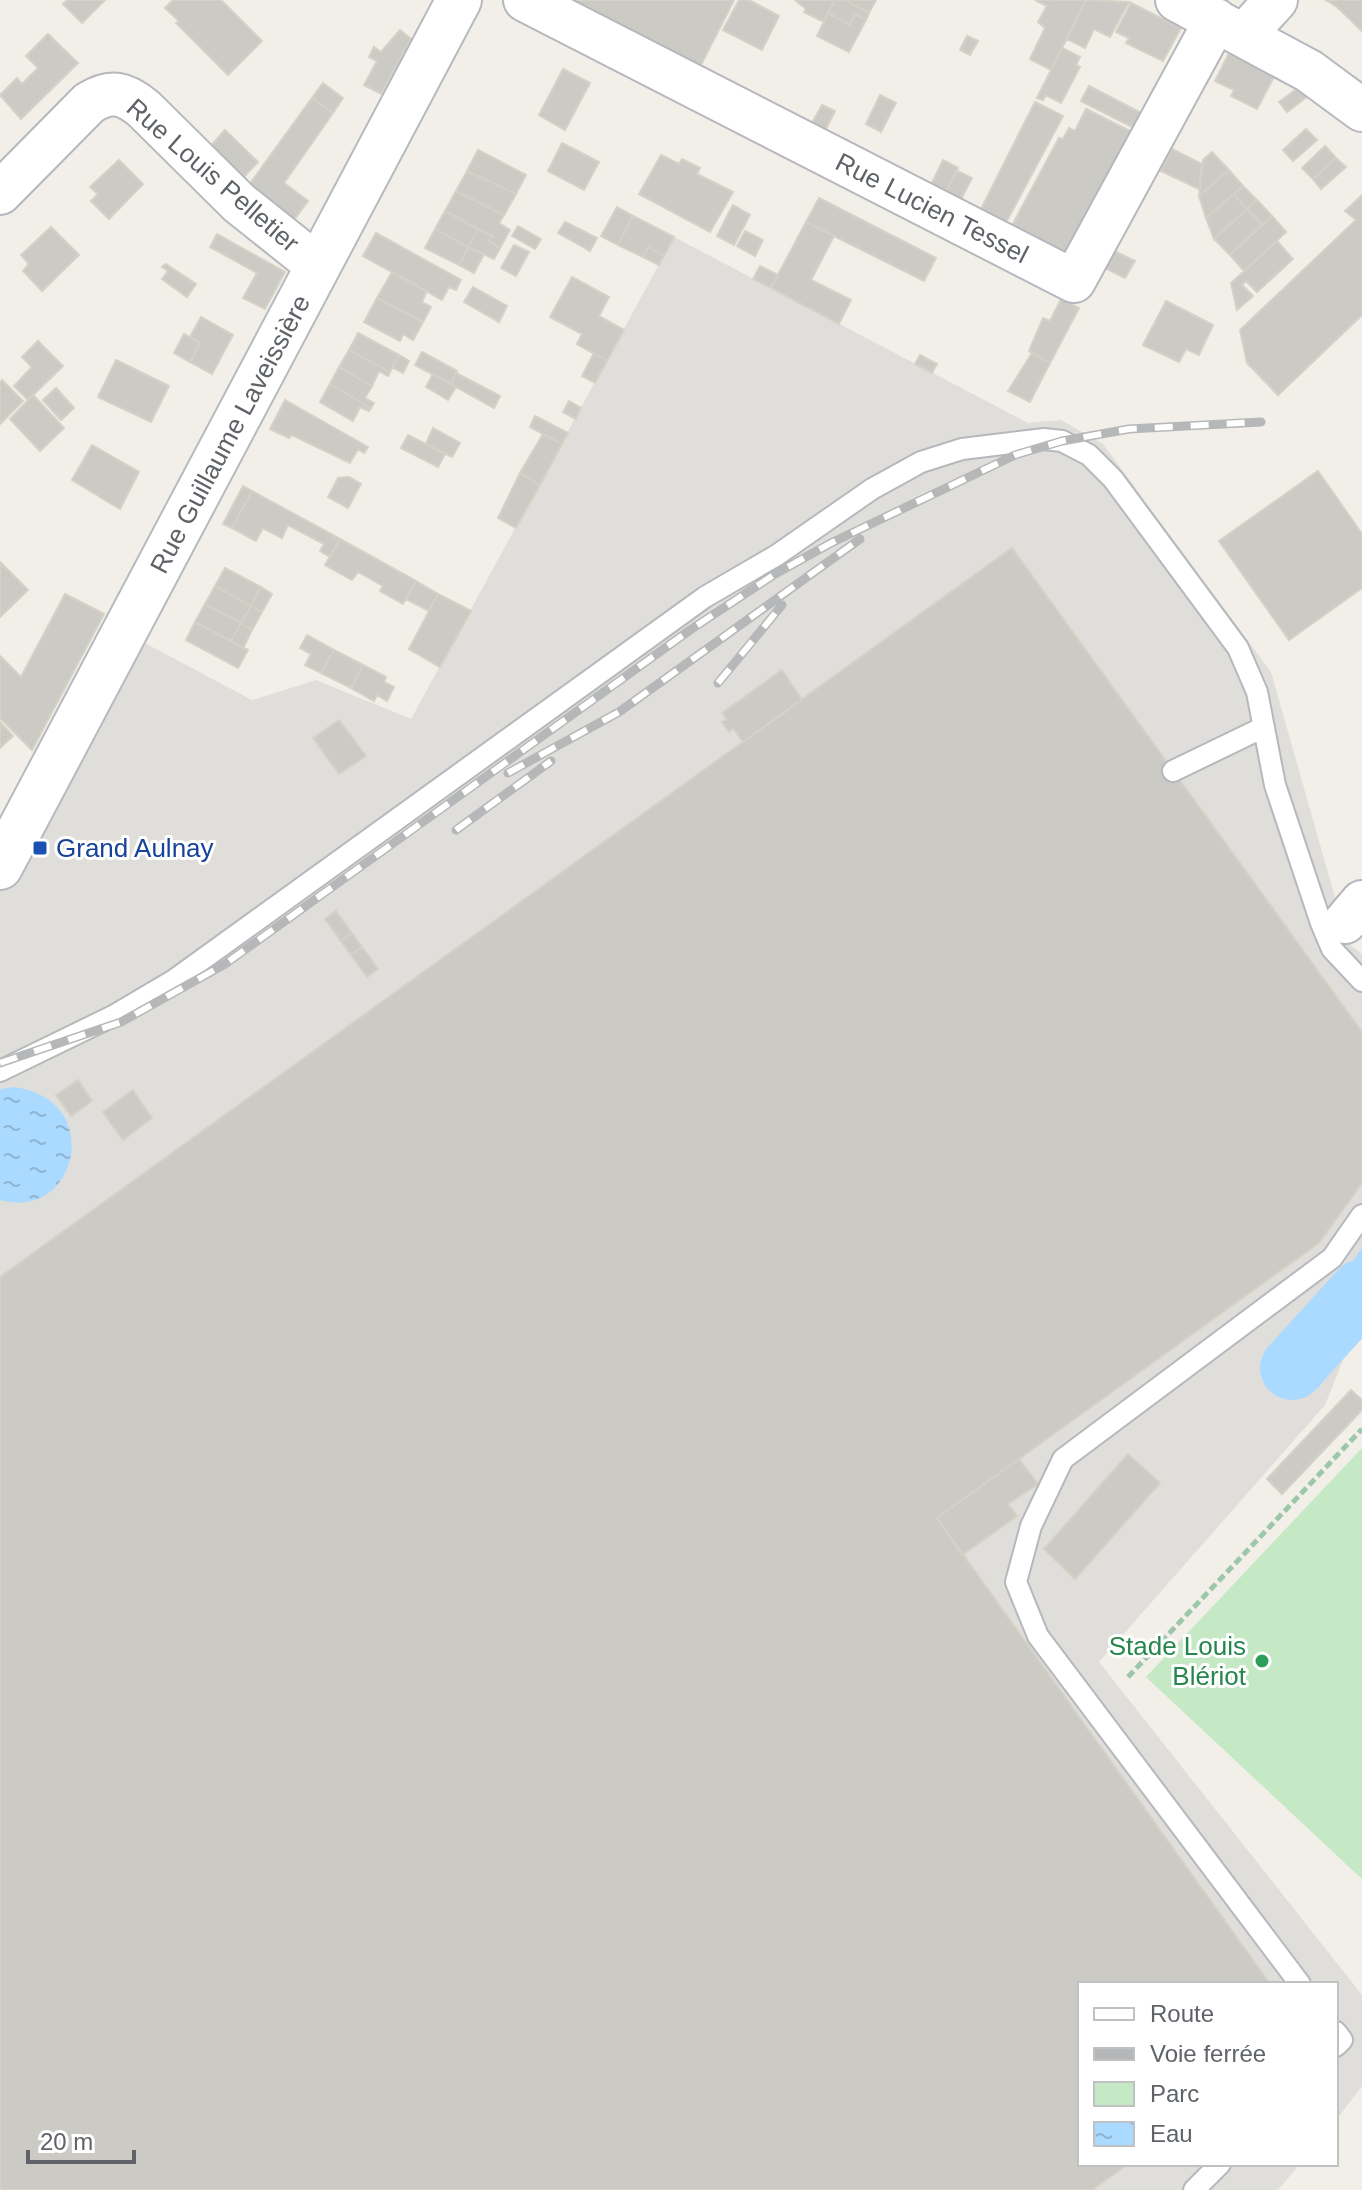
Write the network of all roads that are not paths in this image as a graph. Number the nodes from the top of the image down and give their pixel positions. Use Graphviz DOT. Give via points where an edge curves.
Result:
graph roads {
  1 [pos="459,0"];
  2 [pos="525,0"];
  3 [pos="1177,0"];
  4 [pos="1276,0"];
  5 [pos="1230,27"];
  6 [pos="1362,110"];
  7 [pos="0,193"];
  8 [pos="318,266"];
  9 [pos="1264,727"];
  10 [pos="1173,771"];
  11 [pos="0,867"];
  12 [pos="1362,981"];
  13 [pos="0,1071"];
  14 [pos="1362,1215"];
  15 [pos="1298,1982"];
  16 [pos="1218,2166"];
  17 [pos="1194,2190"];
  1 -- 8 [label="street, Rue Guillaume Laveissière"];
  2 -- 5 [label="street, Rue Lucien Tessel" via="1074,281"];
  3 -- 5 [label="street"];
  4 -- 5 [label="street"];
  5 -- 6 [label="street" via="1309,71"];
  7 -- 8 [label="street, Rue Louis Pelletier" via="89,103 116,93 130,97 239,203"];
  8 -- 11 [label="street, Rue Guillaume Laveissière"];
  9 -- 10 [label="lane"];
  9 -- 12 [label="lane" via="1275,785 1321,923 1332,949"];
  9 -- 13 [label="lane" via="1257,692 1238,648 1113,479 1089,455 1062,441 1044,439 962,449 921,462 872,489 705,597 174,980"];
  14 -- 15 [label="lane" via="1332,1258 1063,1459 1031,1526 1016,1582 1038,1636"];
  16 -- 17 [label="lane"];
}
